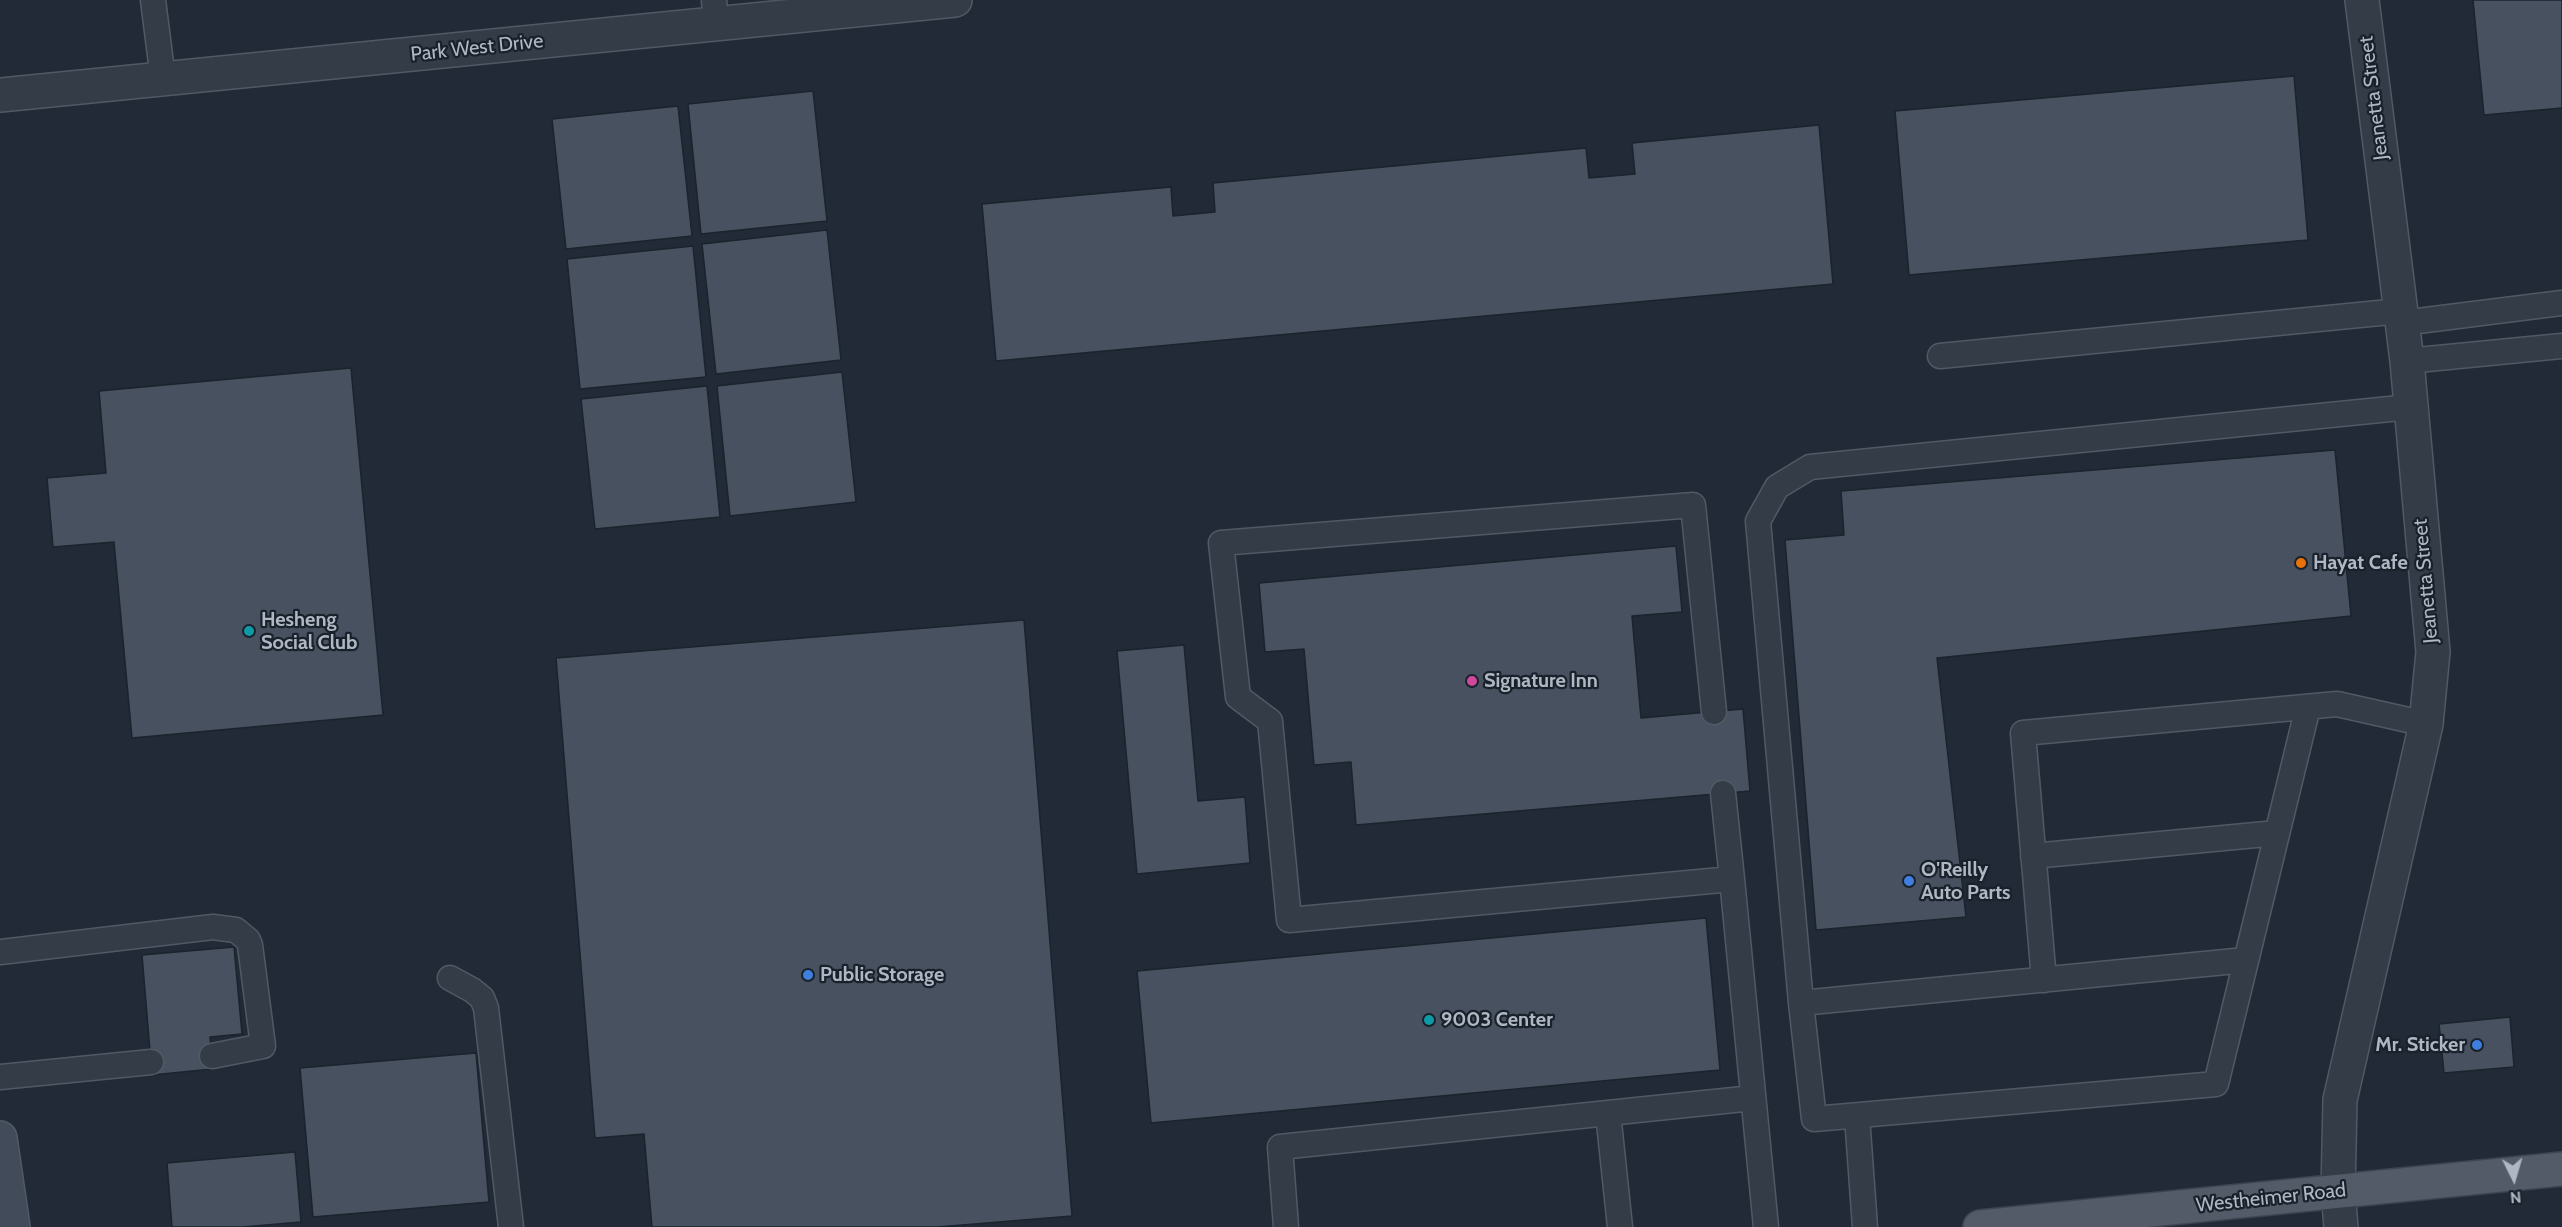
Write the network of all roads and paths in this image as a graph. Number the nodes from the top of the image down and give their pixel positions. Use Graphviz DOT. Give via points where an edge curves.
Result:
graph roads {
  1 [pos="153,0"];
  2 [pos="955,0"];
  3 [pos="2362,0"];
  4 [pos="715,12"];
  5 [pos="163,79"];
  6 [pos="0,95"];
  7 [pos="2562,303"];
  8 [pos="2401,317"];
  9 [pos="2562,346"];
  10 [pos="1940,356"];
  11 [pos="2407,361"];
  12 [pos="2410,407"];
  13 [pos="2308,707"];
  14 [pos="1714,712"];
  15 [pos="2426,724"];
  16 [pos="1723,793"];
  17 [pos="2277,833"];
  18 [pos="2034,856"];
  19 [pos="1732,879"];
  20 [pos="0,952"];
  21 [pos="2246,960"];
  22 [pos="450,978"];
  23 [pos="2044,980"];
  24 [pos="1801,1004"];
  25 [pos="212,1056"];
  26 [pos="151,1062"];
  27 [pos="0,1077"];
  28 [pos="1753,1098"];
  29 [pos="1608,1113"];
  30 [pos="1857,1116"];
  31 [pos="0,1138"];
  32 [pos="2562,1169"];
  33 [pos="2338,1191"];
  34 [pos="13,1227"];
  35 [pos="511,1227"];
  36 [pos="1286,1227"];
  37 [pos="1620,1227"];
  38 [pos="1766,1227"];
  39 [pos="1865,1227"];
  40 [pos="1980,1227"];
  41 [pos="2341,1227"];
  1 -- 5 [label="lane"];
  2 -- 4 [label="street, Park West Drive"];
  3 -- 8 [label="street, Jeanetta Street"];
  4 -- 5 [label="street, Park West Drive"];
  5 -- 6 [label="street, Park West Drive"];
  7 -- 8 [label="lane"];
  8 -- 10 [label="lane"];
  8 -- 11 [label="street, Jeanetta Street"];
  9 -- 11 [label="lane"];
  11 -- 12 [label="street, Jeanetta Street"];
  12 -- 15 [label="street, Jeanetta Street" via="2433,652"];
  12 -- 24 [label="lane" via="1810,467 1777,487 1758,521"];
  13 -- 15 [label="lane" via="2337,704"];
  13 -- 17 [label="lane"];
  13 -- 18 [label="lane" via="2023,733"];
  14 -- 19 [label="lane" via="1693,505 1221,543 1238,697 1270,721 1289,920"];
  15 -- 33 [label="street, Jeanetta Street" via="2340,1100"];
  16 -- 19 [label="lane"];
  17 -- 18 [label="lane"];
  17 -- 21 [label="lane"];
  18 -- 23 [label="lane"];
  19 -- 28 [label="lane"];
  20 -- 25 [label="lane" via="213,927 236,930 250,945 263,1046"];
  21 -- 23 [label="lane"];
  21 -- 30 [label="lane" via="2216,1084"];
  22 -- 35 [label="lane" via="482,998 486,1008"];
  23 -- 24 [label="lane"];
  24 -- 30 [label="lane" via="1815,1119"];
  26 -- 27 [label="lane"];
  28 -- 29 [label="lane"];
  28 -- 38 [label="lane"];
  29 -- 36 [label="lane" via="1280,1147"];
  29 -- 37 [label="lane"];
  30 -- 39 [label="lane"];
  31 -- 34 [label="main road"];
  32 -- 33 [label="main road, Westheimer Road"];
  33 -- 40 [label="main road, Westheimer Road"];
  33 -- 41 [label="street, Jeanetta Street"];
}
